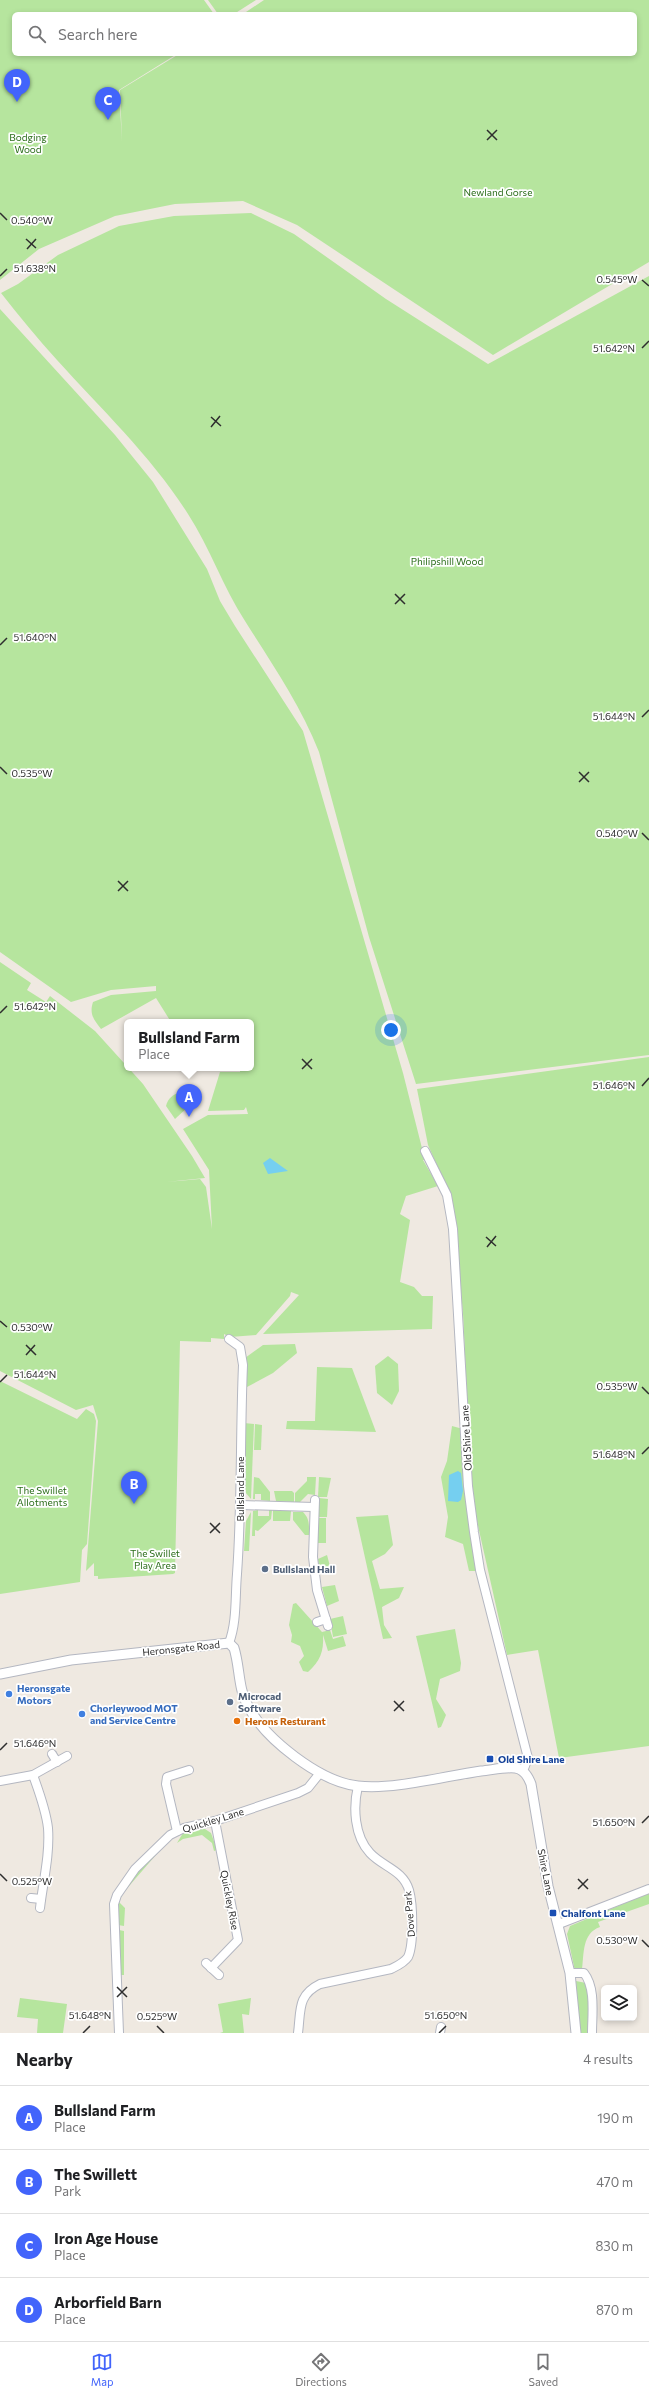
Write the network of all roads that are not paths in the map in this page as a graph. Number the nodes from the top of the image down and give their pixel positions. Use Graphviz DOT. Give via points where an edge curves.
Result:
graph roads {
  1 [pos="425,1151"];
  2 [pos="228,1339"];
  3 [pos="242,1505"];
  4 [pos="317,1622"];
  5 [pos="229,1643"];
  6 [pos="0,1674"];
  7 [pos="52,1754"];
  8 [pos="67,1756"];
  9 [pos="57,1762"];
  10 [pos="189,1770"];
  11 [pos="523,1771"];
  12 [pos="320,1773"];
  13 [pos="33,1775"];
  14 [pos="0,1781"];
  15 [pos="358,1786"];
  16 [pos="215,1821"];
  17 [pos="178,1830"];
  18 [pos="649,1889"];
  19 [pos="32,1898"];
  20 [pos="41,1899"];
  21 [pos="40,1908"];
  22 [pos="558,1924"];
  23 [pos="570,1973"];
  24 [pos="219,1975"];
  25 [pos="119,2033"];
  26 [pos="298,2033"];
  27 [pos="576,2033"];
  28 [pos="592,2033"];
  1 -- 11 [label="street, Old Shire Lane" via="447,1195 453,1229 468,1486 480,1570 528,1758"];
  2 -- 3 [label="street, Bullsland Lane" via="240,1347 243,1365 240,1455"];
  3 -- 4 [label="street" via="314,1503 313,1557 317,1590 327,1623"];
  3 -- 5 [label="street, Bullsland Lane" via="234,1622"];
  5 -- 6 [label="street, Heronsgate Road" via="71,1660"];
  5 -- 12 [label="street, Heronsgate Road" via="234,1648 247,1706 262,1729"];
  7 -- 9 [label="street"];
  8 -- 9 [label="street"];
  9 -- 13 [label="street"];
  10 -- 17 [label="street" via="167,1777 166,1784"];
  11 -- 15 [label="street, Heronsgate Road" via="516,1768 504,1769 380,1786"];
  11 -- 22 [label="street, Shire Lane" via="531,1784 548,1886"];
  12 -- 15 [label="street, Heronsgate Road"];
  12 -- 16 [label="street, Quickley Lane" via="308,1788"];
  13 -- 14 [label="street"];
  13 -- 20 [label="street" via="48,1829"];
  15 -- 26 [label="street, Dove Park" via="354,1812 363,1840 370,1853 399,1873 409,1890 412,1947 407,1958 391,1969 320,1984 310,1989 303,1997"];
  16 -- 17 [label="street, Quickley Lane"];
  16 -- 24 [label="street, Quickley Rise" via="238,1940 209,1966"];
  17 -- 25 [label="street, Quickley Lane" via="162,1841 144,1859 115,1900"];
  18 -- 22 [label="street"];
  19 -- 20 [label="street"];
  20 -- 21 [label="street"];
  22 -- 23 [label="street, Shire Lane"];
  23 -- 27 [label="street, Shire Lane"];
  23 -- 28 [label="street" via="584,1973 587,1976 592,2003"];
}
